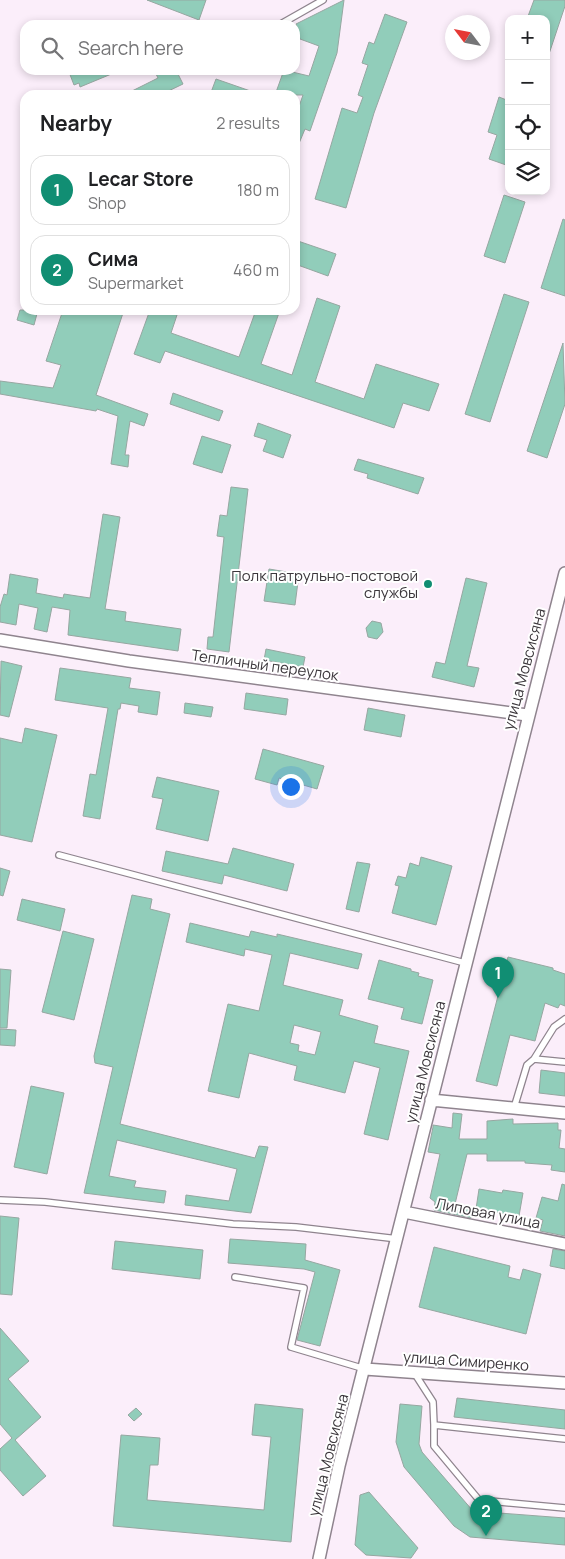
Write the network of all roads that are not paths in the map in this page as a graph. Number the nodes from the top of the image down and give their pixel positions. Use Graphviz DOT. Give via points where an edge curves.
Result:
graph roads {
  1 [pos="323,0"];
  2 [pos="288,20"];
  3 [pos="565,573"];
  4 [pos="0,640"];
  5 [pos="527,715"];
  6 [pos="59,855"];
  7 [pos="465,964"];
  8 [pos="565,1020"];
  9 [pos="534,1059"];
  10 [pos="565,1062"];
  11 [pos="431,1100"];
  12 [pos="514,1109"];
  13 [pos="565,1113"];
  14 [pos="0,1200"];
  15 [pos="404,1212"];
  16 [pos="398,1238"];
  17 [pos="565,1244"];
  18 [pos="235,1277"];
  19 [pos="365,1369"];
  20 [pos="414,1372"];
  21 [pos="565,1383"];
  22 [pos="434,1425"];
  23 [pos="565,1439"];
  24 [pos="565,1508"];
  25 [pos="319,1559"];
  1 -- 2 [label="lane"];
  3 -- 5 [label="street, улица Мовсисяна"];
  4 -- 5 [label="street, Тепличный переулок"];
  5 -- 7 [label="street, улица Мовсисяна"];
  6 -- 7 [label="lane"];
  7 -- 11 [label="street, улица Мовсисяна"];
  8 -- 9 [label="lane" via="554,1027"];
  9 -- 10 [label="lane"];
  9 -- 12 [label="lane" via="527,1065"];
  11 -- 12 [label="street"];
  11 -- 15 [label="street, улица Мовсисяна"];
  12 -- 13 [label="street"];
  14 -- 16 [label="lane"];
  15 -- 16 [label="street, улица Мовсисяна"];
  15 -- 17 [label="street, Липовая улица"];
  16 -- 19 [label="street, улица Мовсисяна"];
  18 -- 19 [label="lane" via="304,1288 291,1347"];
  19 -- 20 [label="street, улица Симиренко"];
  19 -- 25 [label="street, улица Мовсисяна"];
  20 -- 21 [label="street, улица Симиренко"];
  20 -- 22 [label="lane" via="432,1402"];
  22 -- 23 [label="lane"];
  22 -- 24 [label="lane" via="434,1446 479,1500"];
}
